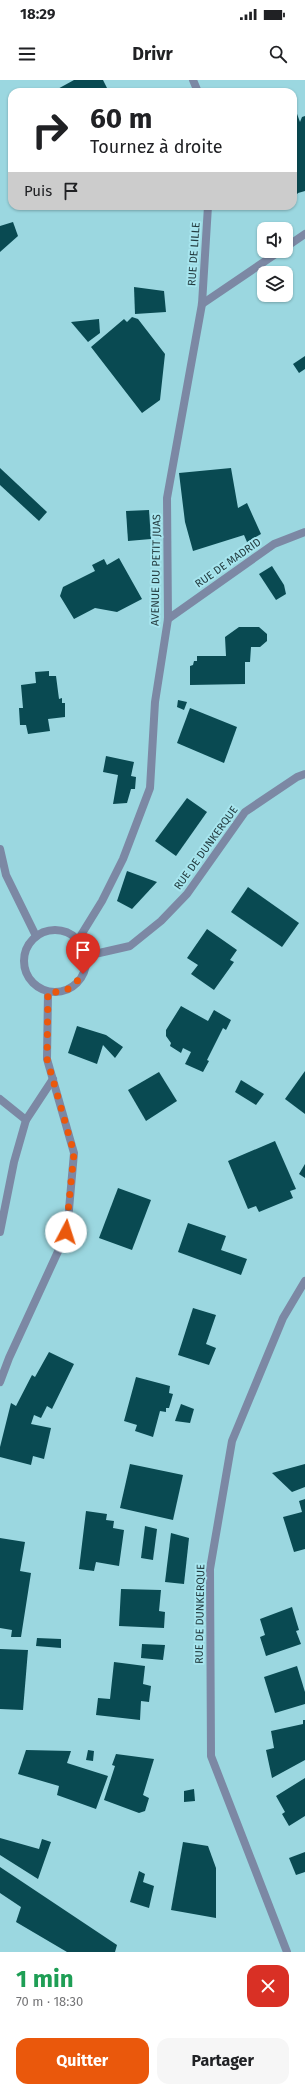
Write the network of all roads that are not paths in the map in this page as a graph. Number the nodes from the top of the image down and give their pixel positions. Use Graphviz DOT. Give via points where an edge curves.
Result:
graph roads {
  1 [pos="208,210"];
  2 [pos="305,234"];
  3 [pos="293,242"];
  4 [pos="270,258"];
  5 [pos="202,304"];
  6 [pos="305,532"];
  7 [pos="168,619"];
  8 [pos="305,774"];
  9 [pos="0,848"];
  10 [pos="36,936"];
  11 [pos="78,940"];
  12 [pos="86,956"];
  13 [pos="48,992"];
  14 [pos="53,1079"];
  15 [pos="0,1099"];
  16 [pos="26,1120"];
  17 [pos="0,1232"];
  18 [pos="305,1281"];
  19 [pos="0,1382"];
  20 [pos="287,1952"];
  1 -- 5 [label="street, RUE DE LILLE"];
  2 -- 3 [label="street"];
  4 -- 5 [label="street"];
  5 -- 7 [label="street, AVENUE DU PETIT JUAS" via="168,498"];
  6 -- 7 [label="street, RUE DE MADRID" via="274,544"];
  7 -- 11 [label="street, AVENUE DU PETIT JUAS" via="155,702 150,788 123,859 102,901"];
  8 -- 12 [label="street, RUE DE DUNKERQUE" via="245,812 187,894 161,921 130,946"];
  9 -- 10 [label="street" via="6,875"];
  10 -- 11 [label="street" via="47,930 65,931"];
  10 -- 13 [label="street" via="25,950 23,967 31,983"];
  11 -- 12 [label="street"];
  12 -- 13 [label="street" via="83,974 72,988 58,993"];
  13 -- 14 [label="street" via="47,1059"];
  14 -- 16 [label="street"];
  14 -- 19 [label="street" via="74,1153 66,1232"];
  15 -- 16 [label="street"];
  16 -- 17 [label="street" via="14,1162"];
  18 -- 20 [label="street, RUE DE DUNKERQUE" via="283,1318 232,1441 210,1569 210,1756"];
}
